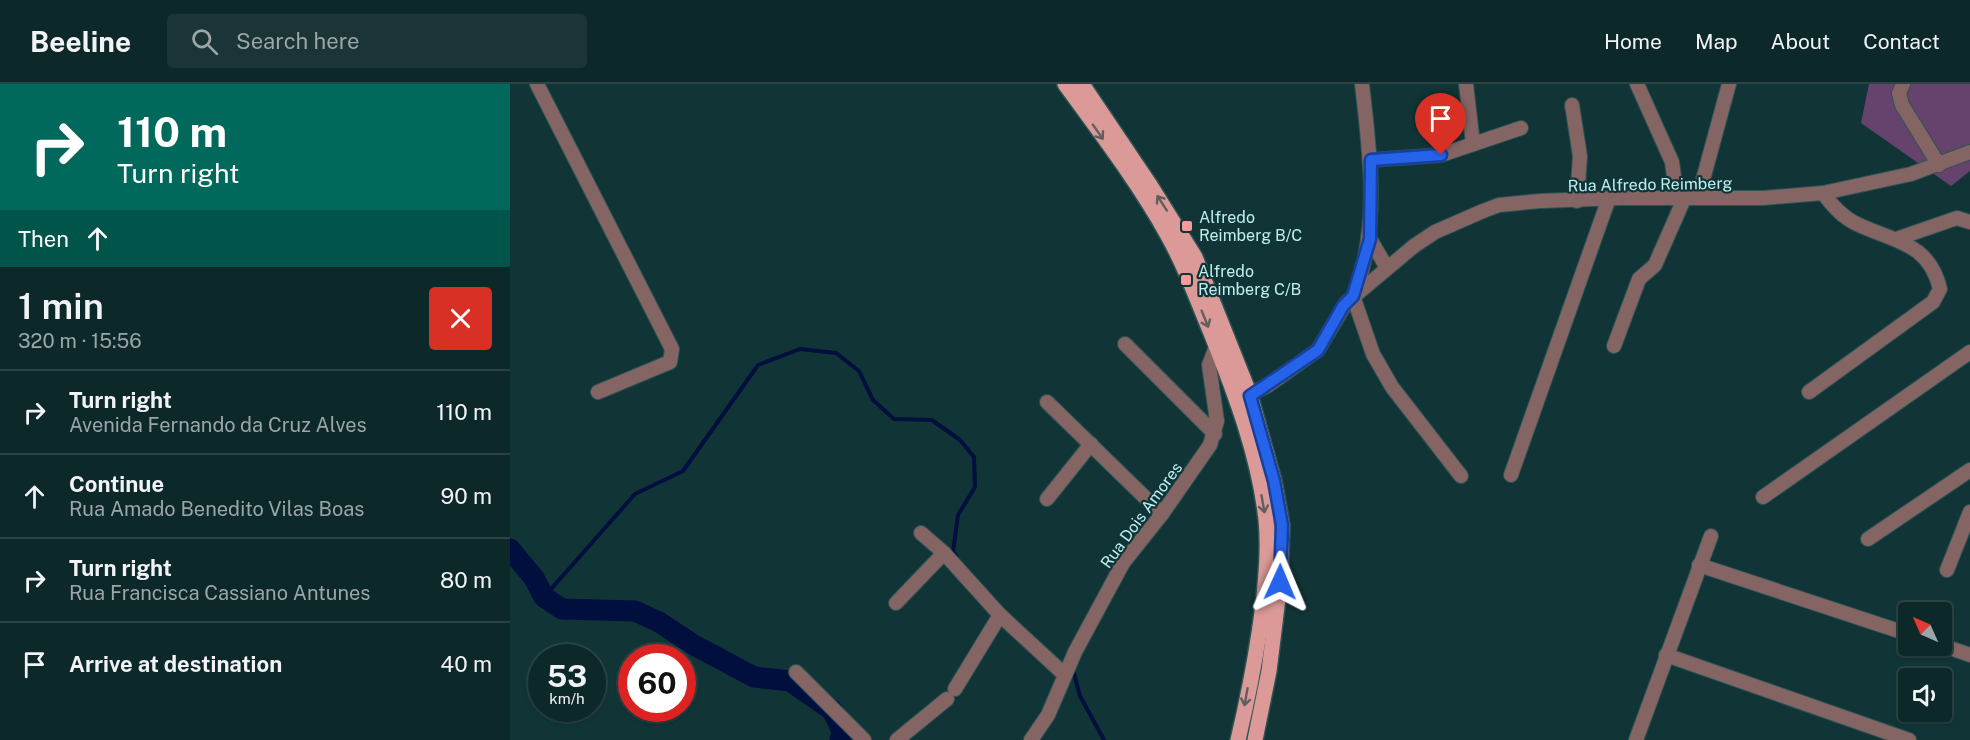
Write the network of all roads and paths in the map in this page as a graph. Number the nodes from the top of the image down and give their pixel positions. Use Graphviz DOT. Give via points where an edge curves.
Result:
graph roads {
  1 [pos="537,84"];
  2 [pos="1065,84"];
  3 [pos="1082,84"];
  4 [pos="1362,84"];
  5 [pos="1467,84"];
  6 [pos="1637,84"];
  7 [pos="1729,84"];
  8 [pos="1899,87"];
  9 [pos="1572,105"];
  10 [pos="1521,128"];
  11 [pos="1473,144"];
  12 [pos="1969,154"];
  13 [pos="1371,160"];
  14 [pos="1939,165"];
  15 [pos="1823,193"];
  16 [pos="1609,198"];
  17 [pos="1686,198"];
  18 [pos="1577,201"];
  19 [pos="1970,222"];
  20 [pos="1370,239"];
  21 [pos="1896,239"];
  22 [pos="1388,268"];
  23 [pos="1353,296"];
  24 [pos="1125,344"];
  25 [pos="1223,344"];
  26 [pos="1614,346"];
  27 [pos="1970,352"];
  28 [pos="598,392"];
  29 [pos="1809,392"];
  30 [pos="1244,398"];
  31 [pos="1047,402"];
  32 [pos="1215,434"];
  33 [pos="1091,444"];
  34 [pos="1970,470"];
  35 [pos="1511,475"];
  36 [pos="1461,476"];
  37 [pos="1763,497"];
  38 [pos="1047,499"];
  39 [pos="1970,512"];
  40 [pos="1162,514"];
  41 [pos="921,533"];
  42 [pos="1711,536"];
  43 [pos="1868,539"];
  44 [pos="944,553"];
  45 [pos="1699,565"];
  46 [pos="1947,570"];
  47 [pos="896,603"];
  48 [pos="1000,615"];
  49 [pos="1898,631"];
  50 [pos="1952,649"];
  51 [pos="1666,655"];
  52 [pos="1970,655"];
  53 [pos="796,672"];
  54 [pos="1065,675"];
  55 [pos="864,740"];
  56 [pos="897,740"];
  57 [pos="1031,740"];
  58 [pos="1238,740"];
  59 [pos="1255,740"];
  60 [pos="1636,740"];
  61 [pos="1909,740"];
  1 -- 28 [label="street" via="672,350 670,362"];
  2 -- 25 [label="main road, one-way" via="1167,234"];
  25 -- 3 [label="main road, one-way" via="1195,257"];
  4 -- 13 [label="street"];
  5 -- 11 [label="street"];
  6 -- 17 [label="street"];
  7 -- 17 [label="street"];
  8 -- 14 [label="street" via="1902,105"];
  9 -- 18 [label="street" via="1580,156"];
  10 -- 11 [label="street"];
  11 -- 13 [label="street" via="1441,155"];
  12 -- 14 [label="street, Rua Alfredo Reimberg"];
  13 -- 20 [label="street"];
  14 -- 15 [label="street, Rua Alfredo Reimberg"];
  15 -- 17 [label="street, Rua Alfredo Reimberg"];
  15 -- 21 [label="street" via="1855,223"];
  16 -- 17 [label="street, Rua Alfredo Reimberg"];
  16 -- 18 [label="street, Rua Alfredo Reimberg"];
  16 -- 35 [label="street"];
  17 -- 26 [label="street" via="1655,265 1639,279"];
  18 -- 22 [label="street, Rua Alfredo Reimberg" via="1527,201 1483,211 1435,232"];
  19 -- 21 [label="street" via="1957,218"];
  20 -- 22 [label="street"];
  20 -- 23 [label="street"];
  21 -- 29 [label="street" via="1919,253 1936,270 1941,289 1934,302"];
  22 -- 23 [label="street, Rua Alfredo Reimberg"];
  23 -- 30 [label="street" via="1318,350"];
  23 -- 36 [label="street" via="1373,354 1392,387"];
  24 -- 32 [label="street"];
  25 -- 30 [label="main road"];
  25 -- 32 [label="street" via="1209,365 1217,415"];
  27 -- 37 [label="street"];
  30 -- 58 [label="main road, one-way" via="1267,535 1259,622"];
  30 -- 59 [label="main road" via="1274,481 1282,525 1280,582 1269,671"];
  31 -- 33 [label="street"];
  32 -- 40 [label="street, Rua Dois Amores"];
  33 -- 38 [label="street"];
  33 -- 40 [label="street"];
  34 -- 43 [label="street"];
  39 -- 46 [label="street"];
  40 -- 54 [label="street, Rua Dois Amores" via="1123,563"];
  41 -- 44 [label="street"];
  42 -- 45 [label="street"];
  44 -- 47 [label="street"];
  44 -- 48 [label="street"];
  45 -- 49 [label="street"];
  45 -- 51 [label="street"];
  48 -- 54 [label="street"];
  48 -- 56 [label="street" via="951,694"];
  50 -- 52 [label="street"];
  51 -- 60 [label="street"];
  51 -- 61 [label="street"];
  53 -- 55 [label="street"];
  54 -- 57 [label="street, Rua Dois Amores" via="1048,715"];
}
